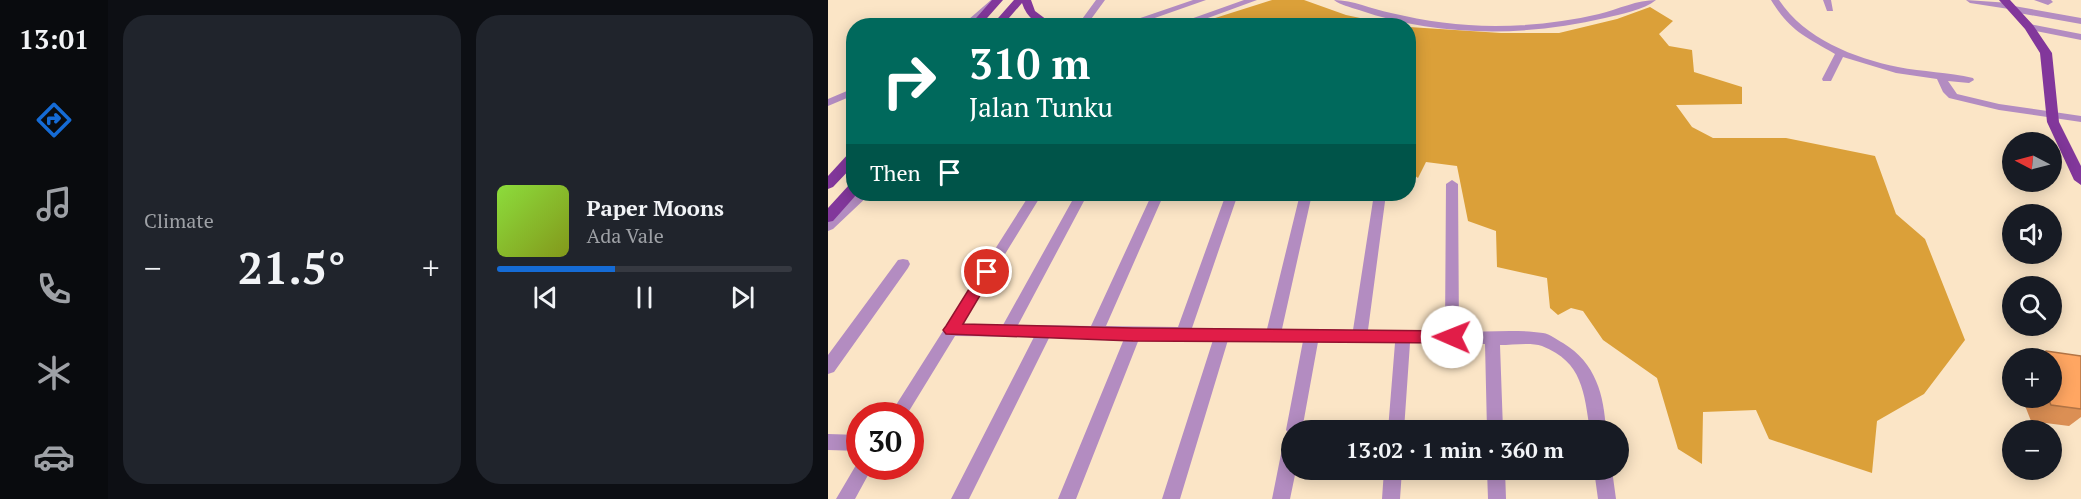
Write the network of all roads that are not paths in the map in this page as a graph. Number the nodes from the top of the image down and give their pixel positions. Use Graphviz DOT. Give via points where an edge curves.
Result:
graph roads {
  1 [pos="997,0"];
  2 [pos="1019,0"];
  3 [pos="1026,0"];
  4 [pos="1101,0"];
  5 [pos="1202,0"];
  6 [pos="1253,0"];
  7 [pos="1338,0"];
  8 [pos="1362,0"];
  9 [pos="1627,0"];
  10 [pos="1652,0"];
  11 [pos="1775,0"];
  12 [pos="1970,0"];
  13 [pos="2038,0"];
  14 [pos="2048,2"];
  15 [pos="2009,5"];
  16 [pos="975,18"];
  17 [pos="981,18"];
  18 [pos="1003,18"];
  19 [pos="1038,18"];
  20 [pos="1087,18"];
  21 [pos="1144,18"];
  22 [pos="1200,18"];
  23 [pos="1400,18"];
  24 [pos="2081,21"];
  25 [pos="1416,22"];
  26 [pos="2029,27"];
  27 [pos="2081,37"];
  28 [pos="1840,53"];
  29 [pos="1941,77"];
  30 [pos="1827,79"];
  31 [pos="1969,80"];
  32 [pos="846,94"];
  33 [pos="829,103"];
  34 [pos="2051,113"];
  35 [pos="2081,119"];
  36 [pos="846,165"];
  37 [pos="2081,180"];
  38 [pos="828,184"];
  39 [pos="1452,184"];
  40 [pos="846,197"];
  41 [pos="856,201"];
  42 [pos="1032,201"];
  43 [pos="1078,201"];
  44 [pos="1155,201"];
  45 [pos="1230,201"];
  46 [pos="1304,201"];
  47 [pos="1379,201"];
  48 [pos="828,218"];
  49 [pos="828,226"];
  50 [pos="903,264"];
  51 [pos="951,330"];
  52 [pos="1007,331"];
  53 [pos="1045,331"];
  54 [pos="1095,333"];
  55 [pos="1184,333"];
  56 [pos="1133,334"];
  57 [pos="1222,334"];
  58 [pos="1273,334"];
  59 [pos="1360,335"];
  60 [pos="1312,336"];
  61 [pos="1402,336"];
  62 [pos="1452,337"];
  63 [pos="1492,337"];
  64 [pos="828,367"];
  65 [pos="906,402"];
  66 [pos="1296,420"];
  67 [pos="1397,420"];
  68 [pos="1495,420"];
  69 [pos="1596,420"];
  70 [pos="828,442"];
  71 [pos="846,442"];
  72 [pos="857,480"];
  73 [pos="1285,480"];
  74 [pos="1392,480"];
  75 [pos="1496,480"];
  76 [pos="1604,480"];
  77 [pos="845,499"];
  78 [pos="960,499"];
  79 [pos="1067,499"];
  80 [pos="1171,499"];
  81 [pos="1281,499"];
  82 [pos="1390,499"];
  83 [pos="1497,499"];
  84 [pos="1607,499"];
  1 -- 16 [label="street"];
  1 -- 17 [label="main road"];
  2 -- 18 [label="main road"];
  3 -- 19 [label="main road" via="1030,13"];
  4 -- 20 [label="street"];
  5 -- 21 [label="street"];
  6 -- 22 [label="street"];
  7 -- 23 [label="street"];
  8 -- 9 [label="street" via="1421,14 1494,20 1568,15"];
  10 -- 25 [label="street" via="1574,22 1472,27"];
  11 -- 28 [label="street" via="1795,26"];
  12 -- 15 [label="street"];
  13 -- 14 [label="street"];
  15 -- 24 [label="street"];
  15 -- 26 [label="main road"];
  26 -- 27 [label="street"];
  26 -- 34 [label="main road" via="2046,52"];
  28 -- 29 [label="street" via="1896,70"];
  28 -- 30 [label="street"];
  29 -- 31 [label="street"];
  29 -- 34 [label="street" via="1953,96"];
  32 -- 33 [label="street"];
  34 -- 35 [label="street"];
  34 -- 37 [label="main road"];
  36 -- 38 [label="main road"];
  39 -- 62 [label="street"];
  40 -- 48 [label="main road"];
  41 -- 49 [label="street"];
  42 -- 51 [label="street"];
  43 -- 52 [label="street"];
  44 -- 54 [label="street"];
  45 -- 55 [label="street"];
  46 -- 58 [label="street"];
  47 -- 59 [label="street"];
  50 -- 64 [label="street"];
  51 -- 52 [label="street"];
  51 -- 65 [label="street"];
  52 -- 53 [label="street"];
  53 -- 54 [label="street"];
  53 -- 78 [label="street"];
  54 -- 56 [label="street"];
  55 -- 56 [label="street"];
  55 -- 57 [label="street"];
  56 -- 79 [label="street"];
  57 -- 58 [label="street"];
  57 -- 80 [label="street"];
  58 -- 60 [label="street"];
  59 -- 60 [label="street"];
  59 -- 61 [label="street"];
  60 -- 66 [label="street"];
  61 -- 62 [label="street"];
  61 -- 67 [label="street"];
  62 -- 63 [label="street"];
  63 -- 68 [label="street"];
  63 -- 69 [label="street" via="1543,339 1582,364 1590,378"];
  70 -- 71 [label="street"];
  72 -- 77 [label="street"];
  73 -- 81 [label="street"];
  74 -- 82 [label="street"];
  75 -- 83 [label="street"];
  76 -- 84 [label="street"];
}
